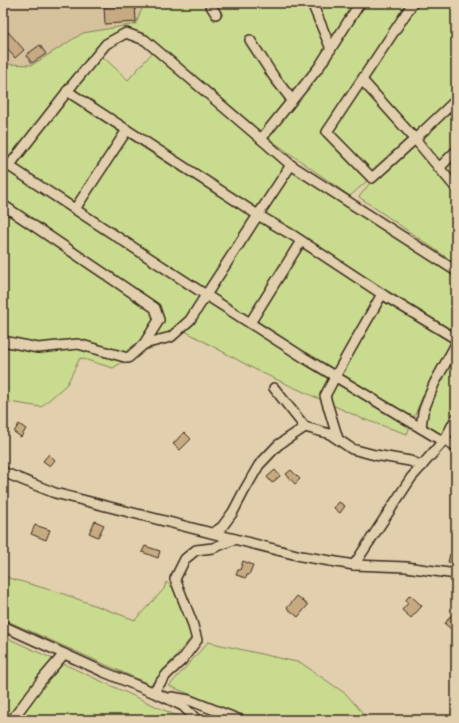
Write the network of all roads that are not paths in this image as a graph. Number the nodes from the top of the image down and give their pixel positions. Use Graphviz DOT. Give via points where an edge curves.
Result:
graph roads {
  1 [pos="209,3"];
  2 [pos="312,3"];
  3 [pos="360,3"];
  4 [pos="414,3"];
  5 [pos="216,14"];
  6 [pos="250,40"];
  7 [pos="331,48"];
  8 [pos="362,80"];
  9 [pos="67,91"];
  10 [pos="292,100"];
  11 [pos="456,100"];
  12 [pos="127,130"];
  13 [pos="261,139"];
  14 [pos="416,139"];
  15 [pos="456,151"];
  16 [pos="291,165"];
  17 [pos="5,166"];
  18 [pos="439,168"];
  19 [pos="456,188"];
  20 [pos="3,205"];
  21 [pos="75,210"];
  22 [pos="258,215"];
  23 [pos="301,240"];
  24 [pos="456,271"];
  25 [pos="382,294"];
  26 [pos="206,295"];
  27 [pos="250,323"];
  28 [pos="456,339"];
  29 [pos="3,341"];
  30 [pos="144,344"];
  31 [pos="456,344"];
  32 [pos="335,376"];
  33 [pos="274,388"];
  34 [pos="456,418"];
  35 [pos="305,427"];
  36 [pos="421,428"];
  37 [pos="338,439"];
  38 [pos="445,439"];
  39 [pos="456,448"];
  40 [pos="422,466"];
  41 [pos="3,472"];
  42 [pos="213,533"];
  43 [pos="235,539"];
  44 [pos="354,564"];
  45 [pos="456,574"];
  46 [pos="3,626"];
  47 [pos="64,654"];
  48 [pos="153,692"];
  49 [pos="162,696"];
  50 [pos="12,720"];
  51 [pos="197,720"];
  52 [pos="240,720"];
  1 -- 5 [label="street"];
  2 -- 7 [label="street"];
  3 -- 7 [label="street"];
  4 -- 8 [label="street"];
  6 -- 10 [label="street"];
  7 -- 10 [label="street"];
  8 -- 14 [label="street"];
  8 -- 14 [label="street" via="327,132 372,178"];
  9 -- 12 [label="street"];
  9 -- 13 [label="street" via="106,44 126,33 145,40"];
  9 -- 17 [label="street"];
  10 -- 13 [label="street"];
  11 -- 14 [label="street"];
  12 -- 21 [label="street"];
  12 -- 22 [label="street"];
  13 -- 16 [label="street"];
  14 -- 18 [label="street"];
  15 -- 18 [label="street"];
  16 -- 22 [label="street"];
  16 -- 24 [label="street"];
  17 -- 21 [label="street"];
  18 -- 19 [label="street"];
  20 -- 30 [label="street" via="155,308 159,320"];
  21 -- 26 [label="street"];
  22 -- 23 [label="street"];
  22 -- 26 [label="street"];
  23 -- 25 [label="street"];
  23 -- 27 [label="street"];
  25 -- 28 [label="street"];
  25 -- 32 [label="street"];
  26 -- 27 [label="street"];
  26 -- 30 [label="street" via="190,320 171,337"];
  27 -- 32 [label="street"];
  29 -- 30 [label="street" via="38,348 78,344 128,358"];
  31 -- 36 [label="street" via="434,384 423,412"];
  32 -- 36 [label="street"];
  32 -- 37 [label="street" via="325,396"];
  33 -- 35 [label="street"];
  34 -- 38 [label="street"];
  35 -- 37 [label="street"];
  35 -- 42 [label="street" via="278,445 259,465 233,512 222,527"];
  36 -- 38 [label="street" via="439,439"];
  37 -- 40 [label="street" via="352,449 410,461"];
  38 -- 39 [label="street"];
  38 -- 40 [label="street"];
  40 -- 44 [label="street" via="411,478"];
  41 -- 42 [label="street" via="55,493"];
  42 -- 43 [label="street"];
  43 -- 44 [label="street" via="301,556"];
  43 -- 48 [label="street" via="213,548 196,550 185,559 175,579 197,640"];
  44 -- 45 [label="street" via="406,567"];
  46 -- 47 [label="street"];
  47 -- 48 [label="street"];
  47 -- 50 [label="street"];
  48 -- 49 [label="street"];
  49 -- 51 [label="street" via="183,706"];
  49 -- 52 [label="street" via="189,700"];
}
